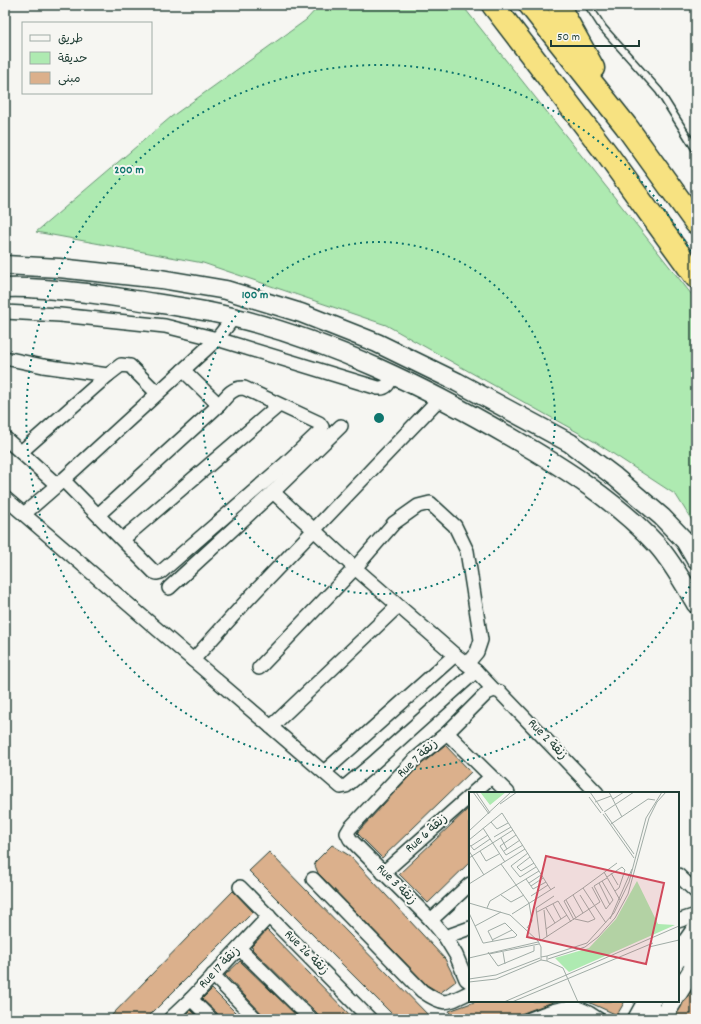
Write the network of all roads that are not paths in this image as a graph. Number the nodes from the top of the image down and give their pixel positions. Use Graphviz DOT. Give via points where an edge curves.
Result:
graph roads {
  1 [pos="493,5"];
  2 [pos="530,5"];
  3 [pos="558,5"];
  4 [pos="588,5"];
  5 [pos="626,126"];
  6 [pos="696,150"];
  7 [pos="696,223"];
  8 [pos="5,265"];
  9 [pos="696,277"];
  10 [pos="5,288"];
  11 [pos="5,312"];
  12 [pos="234,317"];
  13 [pos="217,339"];
  14 [pos="5,358"];
  15 [pos="183,370"];
  16 [pos="108,375"];
  17 [pos="393,375"];
  18 [pos="158,393"];
  19 [pos="440,398"];
  20 [pos="219,405"];
  21 [pos="279,405"];
  22 [pos="341,426"];
  23 [pos="5,438"];
  24 [pos="21,452"];
  25 [pos="60,483"];
  26 [pos="273,492"];
  27 [pos="5,498"];
  28 [pos="24,514"];
  29 [pos="98,515"];
  30 [pos="315,530"];
  31 [pos="123,539"];
  32 [pos="696,560"];
  33 [pos="355,568"];
  34 [pos="169,588"];
  35 [pos="696,604"];
  36 [pos="398,606"];
  37 [pos="455,655"];
  38 [pos="193,660"];
  39 [pos="259,668"];
  40 [pos="471,668"];
  41 [pos="494,690"];
  42 [pos="271,727"];
  43 [pos="447,733"];
  44 [pos="324,772"];
  45 [pos="491,777"];
  46 [pos="474,792"];
  47 [pos="507,792"];
  48 [pos="596,792"];
  49 [pos="469,797"];
  50 [pos="347,833"];
  51 [pos="383,873"];
  52 [pos="679,876"];
  53 [pos="313,879"];
  54 [pos="469,885"];
  55 [pos="240,888"];
  56 [pos="696,892"];
  57 [pos="696,915"];
  58 [pos="269,916"];
  59 [pos="431,920"];
  60 [pos="679,921"];
  61 [pos="469,928"];
  62 [pos="696,929"];
  63 [pos="445,937"];
  64 [pos="696,942"];
  65 [pos="239,948"];
  66 [pos="696,949"];
  67 [pos="679,954"];
  68 [pos="696,964"];
  69 [pos="679,967"];
  70 [pos="213,975"];
  71 [pos="679,975"];
  72 [pos="469,981"];
  73 [pos="679,991"];
  74 [pos="469,992"];
  75 [pos="191,999"];
  76 [pos="646,1002"];
  77 [pos="657,1002"];
  78 [pos="662,1002"];
  79 [pos="672,1002"];
  80 [pos="170,1019"];
  81 [pos="210,1019"];
  82 [pos="256,1019"];
  83 [pos="311,1019"];
  84 [pos="370,1019"];
  85 [pos="530,1019"];
  86 [pos="598,1019"];
  87 [pos="636,1019"];
  88 [pos="647,1019"];
  89 [pos="652,1019"];
  90 [pos="662,1019"];
  1 -- 9 [label="highway" via="607,154"];
  2 -- 5 [label="highway"];
  3 -- 5 [label="highway"];
  4 -- 6 [label="lane" via="603,28 659,91"];
  5 -- 7 [label="highway"];
  8 -- 32 [label="street" via="161,279 226,290 301,313 377,342 570,443 662,517 685,541"];
  10 -- 12 [label="street" via="107,295"];
  11 -- 13 [label="street" via="165,326"];
  12 -- 13 [label="street"];
  12 -- 17 [label="street" via="335,349"];
  13 -- 15 [label="street"];
  13 -- 17 [label="street" via="378,388 388,385"];
  14 -- 16 [label="street"];
  15 -- 18 [label="street"];
  15 -- 20 [label="street"];
  16 -- 18 [label="street" via="121,365 130,366"];
  16 -- 24 [label="street"];
  17 -- 19 [label="street"];
  18 -- 25 [label="street"];
  19 -- 30 [label="street"];
  19 -- 35 [label="street" via="529,448 602,495 658,547"];
  20 -- 21 [label="street" via="234,389 239,388"];
  20 -- 29 [label="street"];
  21 -- 31 [label="street"];
  21 -- 31 [label="street" via="319,423 321,430 161,572 154,572"];
  22 -- 26 [label="street"];
  23 -- 24 [label="street"];
  24 -- 25 [label="street"];
  25 -- 28 [label="street"];
  25 -- 29 [label="street"];
  26 -- 30 [label="street, Rue 2 زنقة"];
  26 -- 34 [label="street"];
  27 -- 28 [label="street"];
  28 -- 38 [label="street"];
  29 -- 31 [label="street"];
  30 -- 33 [label="street, Rue 2 زنقة"];
  30 -- 38 [label="street"];
  33 -- 36 [label="street, Rue 2 زنقة"];
  33 -- 39 [label="street"];
  33 -- 40 [label="street" via="394,523 418,506 430,503 455,526 466,551 481,640"];
  36 -- 37 [label="street, Rue 2 زنقة"];
  36 -- 42 [label="street"];
  37 -- 40 [label="street, Rue 2 زنقة"];
  37 -- 44 [label="street"];
  38 -- 42 [label="street"];
  40 -- 41 [label="street, Rue 2 زنقة"];
  40 -- 44 [label="street" via="346,786 341,787"];
  41 -- 43 [label="street, Rue 7 زنقة" via="487,693"];
  41 -- 48 [label="street, Rue 2 زنقة" via="500,692"];
  42 -- 44 [label="street"];
  43 -- 45 [label="street"];
  43 -- 50 [label="street, Rue 7 زنقة" via="413,761"];
  45 -- 46 [label="street"];
  45 -- 47 [label="street"];
  49 -- 51 [label="street, Rue 6 زنقة"];
  50 -- 51 [label="street, Rue 3 زنقة"];
  51 -- 59 [label="street, Rue 3 زنقة"];
  52 -- 56 [label="street"];
  53 -- 74 [label="street" via="422,991 444,1002"];
  54 -- 59 [label="street"];
  55 -- 58 [label="street, Rue 26 زنقة"];
  57 -- 60 [label="street"];
  58 -- 65 [label="street, Rue 17 زنقة"];
  58 -- 84 [label="street, Rue 26 زنقة"];
  59 -- 63 [label="street, Rue 3 زنقة"];
  61 -- 63 [label="street"];
  62 -- 67 [label="street"];
  63 -- 72 [label="street, Rue 3 زنقة"];
  64 -- 69 [label="lane"];
  65 -- 70 [label="street, Rue 17 زنقة"];
  65 -- 83 [label="street"];
  66 -- 71 [label="lane"];
  68 -- 73 [label="street"];
  70 -- 75 [label="street, Rue 17 زنقة"];
  70 -- 82 [label="street"];
  75 -- 80 [label="street, Rue 17 زنقة"];
  75 -- 81 [label="street"];
  76 -- 87 [label="street"];
  77 -- 88 [label="lane"];
  78 -- 89 [label="lane"];
  79 -- 90 [label="street"];
  85 -- 86 [label="street" via="551,1011 576,1008"];
}
